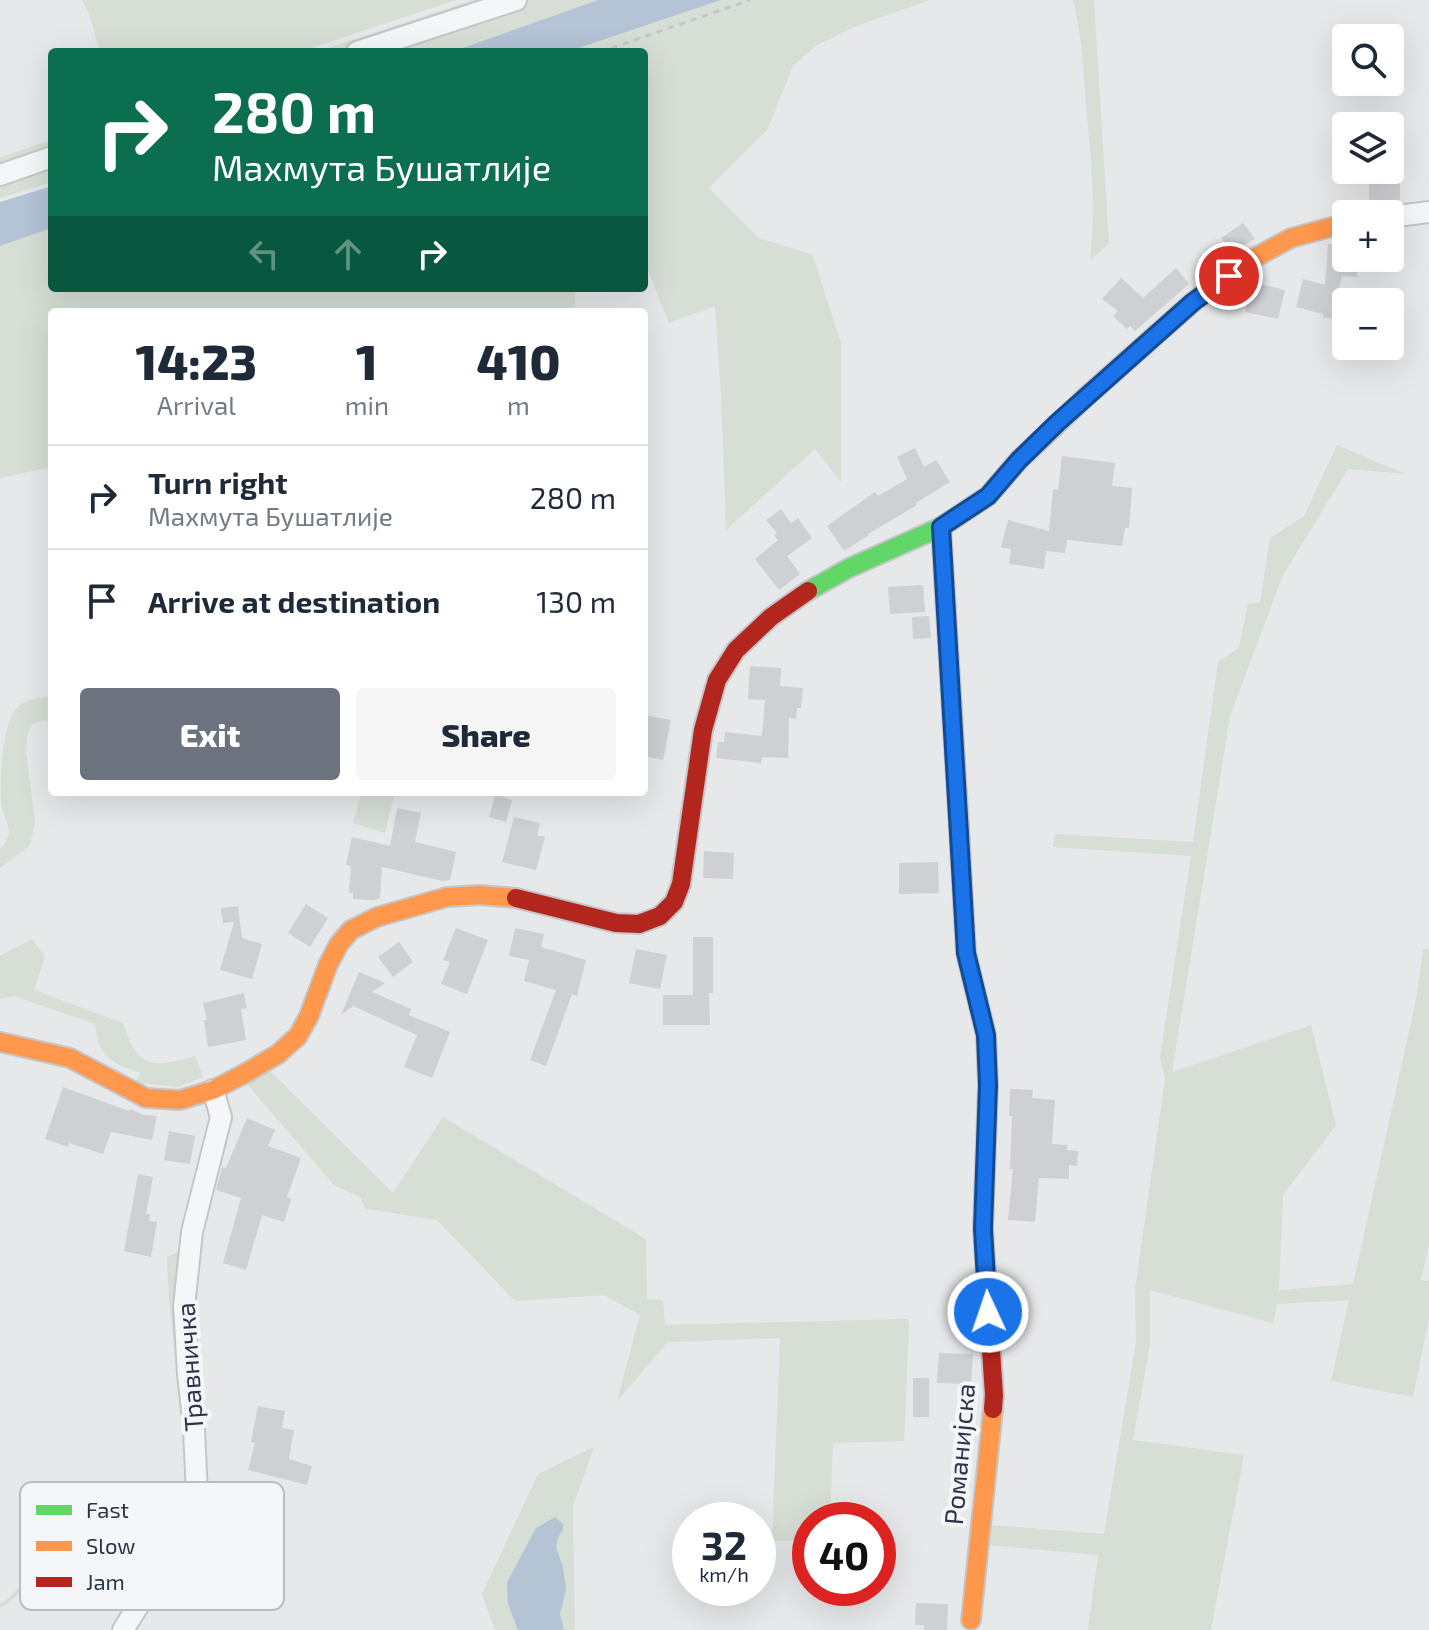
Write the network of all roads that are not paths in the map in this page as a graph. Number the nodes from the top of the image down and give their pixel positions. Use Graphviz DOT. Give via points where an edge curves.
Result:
graph roads {
  1 [pos="516,0"];
  2 [pos="369,48"];
  3 [pos="48,158"];
  4 [pos="0,175"];
  5 [pos="1429,212"];
  6 [pos="1404,215"];
  7 [pos="1332,226"];
  8 [pos="941,527"];
  9 [pos="0,1042"];
  10 [pos="213,1090"];
  11 [pos="196,1482"];
  12 [pos="136,1610"];
  13 [pos="971,1620"];
  14 [pos="123,1630"];
  1 -- 2 [label="street"];
  3 -- 4 [label="street"];
  5 -- 6 [label="street"];
  7 -- 8 [label="street" via="1291,238 1193,302 1057,423 988,496"];
  8 -- 10 [label="street" via="810,590 736,650 717,680 703,730 681,884 674,902 660,916 639,924 616,923 516,898 479,895 447,897 377,917 351,930 339,944 298,1036 278,1054"];
  8 -- 13 [label="street, Романијска" via="966,953 986,1035 988,1085 983,1229 994,1395"];
  9 -- 10 [label="street" via="70,1058 146,1098 180,1100"];
  10 -- 11 [label="street, Травничка" via="221,1117 192,1232 184,1306"];
  12 -- 14 [label="street, Травничка"];
}
